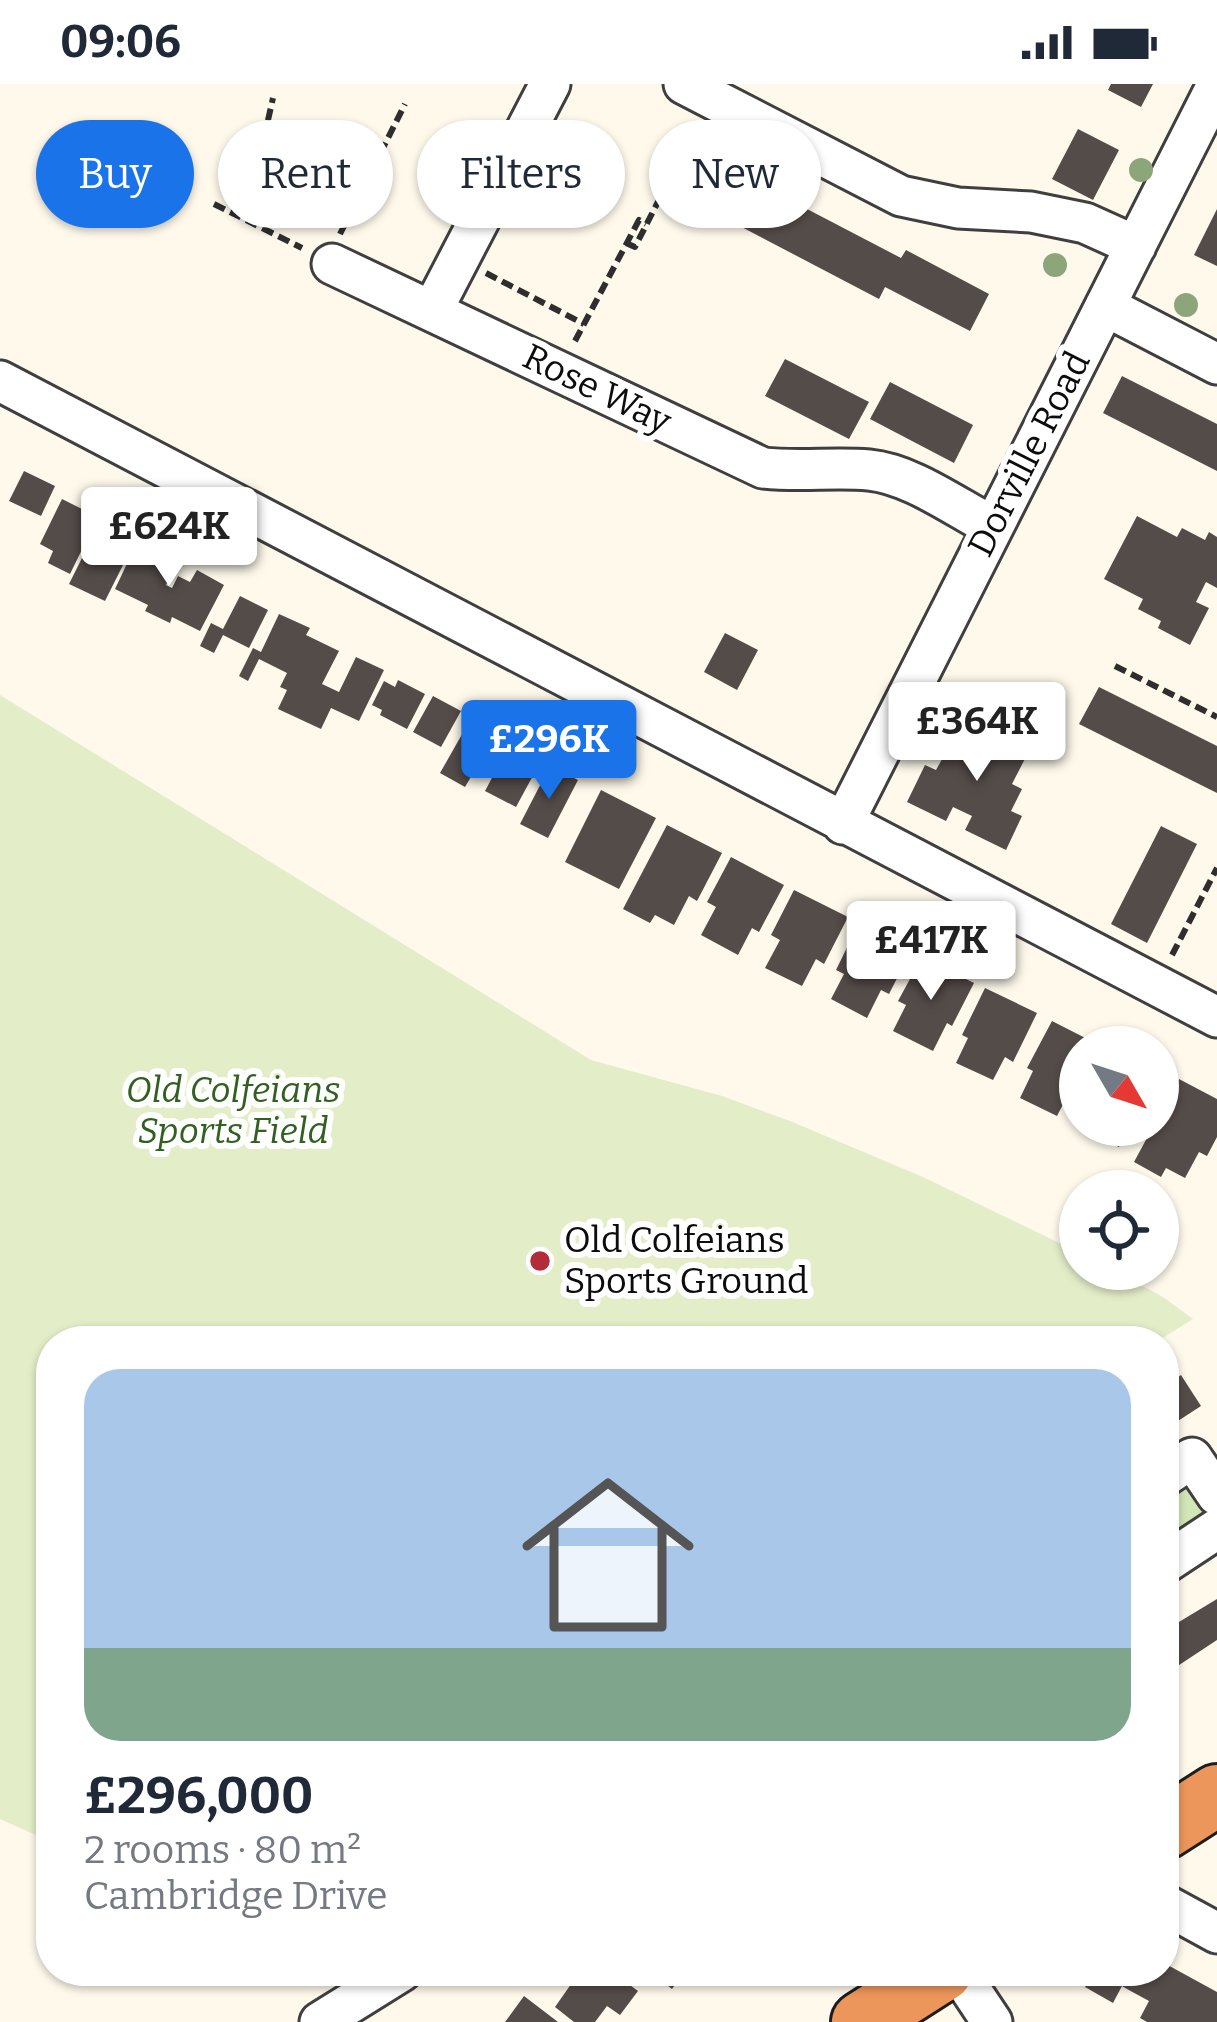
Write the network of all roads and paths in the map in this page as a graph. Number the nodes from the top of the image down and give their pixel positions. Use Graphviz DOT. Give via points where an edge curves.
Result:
graph roads {
  1 [pos="550,84"];
  2 [pos="1217,85"];
  3 [pos="697,91"];
  4 [pos="273,98"];
  5 [pos="405,104"];
  6 [pos="268,120"];
  7 [pos="393,127"];
  8 [pos="214,204"];
  9 [pos="345,228"];
  10 [pos="1136,246"];
  11 [pos="459,259"];
  12 [pos="328,262"];
  13 [pos="1106,306"];
  14 [pos="433,309"];
  15 [pos="584,324"];
  16 [pos="1217,364"];
  17 [pos="560,371"];
  18 [pos="0,381"];
  19 [pos="992,526"];
  20 [pos="1115,666"];
  21 [pos="1217,717"];
  22 [pos="843,824"];
  23 [pos="1217,868"];
  24 [pos="1156,985"];
  25 [pos="1217,1017"];
  26 [pos="1179,1467"];
  27 [pos="1217,1495"];
  28 [pos="1214,1537"];
  29 [pos="1179,1556"];
  30 [pos="1217,1795"];
  31 [pos="1179,1819"];
  32 [pos="1179,1912"];
  33 [pos="1217,1933"];
  34 [pos="378,1986"];
  35 [pos="918,1986"];
  36 [pos="968,1986"];
  37 [pos="320,2022"];
  38 [pos="862,2022"];
  39 [pos="992,2022"];
  1 -- 11 [label="street"];
  2 -- 10 [label="street, Dorville Road"];
  3 -- 10 [label="street" via="902,196 1085,223"];
  3 -- 15 [label="path" via="646,224 634,247 626,243"];
  4 -- 6 [label="path"];
  5 -- 7 [label="path"];
  8 -- 12 [label="path"];
  9 -- 12 [label="path"];
  10 -- 13 [label="street, Dorville Road"];
  11 -- 14 [label="street"];
  11 -- 15 [label="path"];
  12 -- 14 [label="street, Rose Way"];
  13 -- 16 [label="street"];
  13 -- 19 [label="street, Dorville Road"];
  14 -- 17 [label="street, Rose Way"];
  15 -- 17 [label="path"];
  17 -- 19 [label="street, Rose Way" via="763,468 871,470"];
  18 -- 22 [label="street"];
  19 -- 22 [label="street, Dorville Road"];
  20 -- 21 [label="path"];
  22 -- 24 [label="street"];
  23 -- 24 [label="path"];
  24 -- 25 [label="street"];
  26 -- 27 [label="street" via="1192,1458"];
  28 -- 29 [label="street"];
  30 -- 31 [label="highway"];
  32 -- 33 [label="street"];
  34 -- 37 [label="street"];
  35 -- 38 [label="highway"];
  36 -- 39 [label="street"];
}
